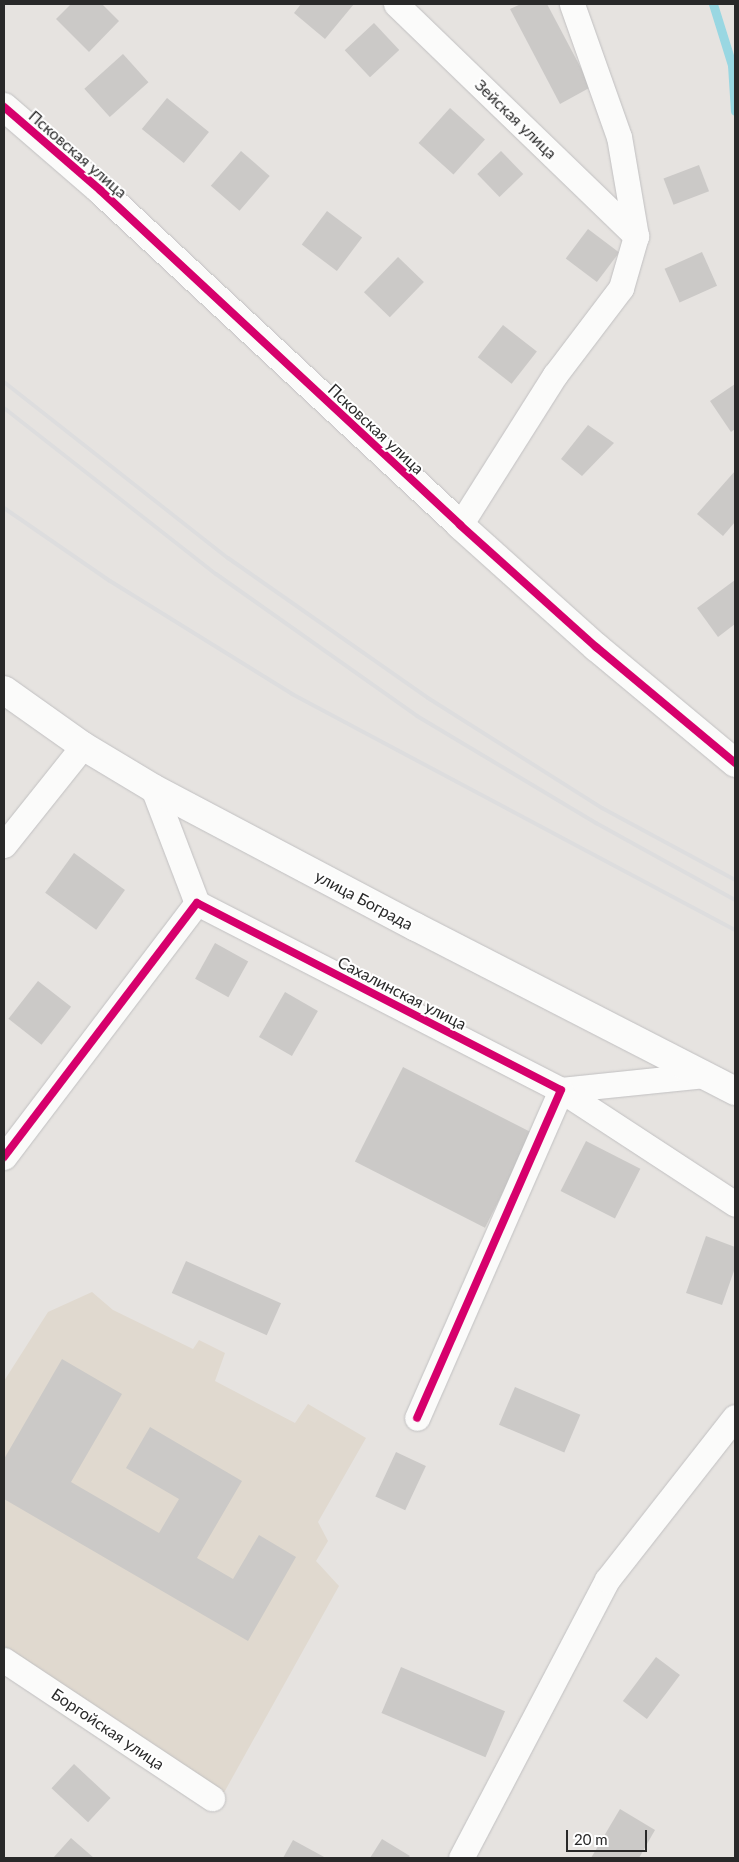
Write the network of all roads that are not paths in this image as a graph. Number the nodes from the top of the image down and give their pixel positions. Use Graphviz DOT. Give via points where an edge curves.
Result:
graph roads {
  1 [pos="396,4"];
  2 [pos="572,4"];
  3 [pos="4,107"];
  4 [pos="636,236"];
  5 [pos="460,525"];
  6 [pos="4,690"];
  7 [pos="83,746"];
  8 [pos="735,763"];
  9 [pos="153,788"];
  10 [pos="4,845"];
  11 [pos="197,903"];
  12 [pos="705,1076"];
  13 [pos="561,1090"];
  14 [pos="735,1091"];
  15 [pos="4,1157"];
  16 [pos="735,1204"];
  17 [pos="735,1417"];
  18 [pos="417,1418"];
  19 [pos="4,1660"];
  20 [pos="212,1798"];
  21 [pos="461,1858"];
  1 -- 4 [label="street, Зейская улица"];
  2 -- 4 [label="street" via="619,137"];
  3 -- 5 [label="street, Псковская улица" via="107,196"];
  4 -- 5 [label="street" via="621,288 555,375"];
  5 -- 8 [label="street, Псковская улица" via="596,647"];
  6 -- 7 [label="street, улица Бограда"];
  7 -- 9 [label="street, улица Бограда"];
  7 -- 10 [label="street"];
  9 -- 11 [label="street"];
  9 -- 12 [label="street, улица Бограда"];
  11 -- 13 [label="street, Сахалинская улица"];
  11 -- 15 [label="street"];
  12 -- 13 [label="street"];
  12 -- 14 [label="street, улица Бограда"];
  13 -- 16 [label="street, Сахалинская улица"];
  13 -- 18 [label="street"];
  17 -- 21 [label="street" via="607,1580"];
  19 -- 20 [label="street, Боргойская улица"];
}
